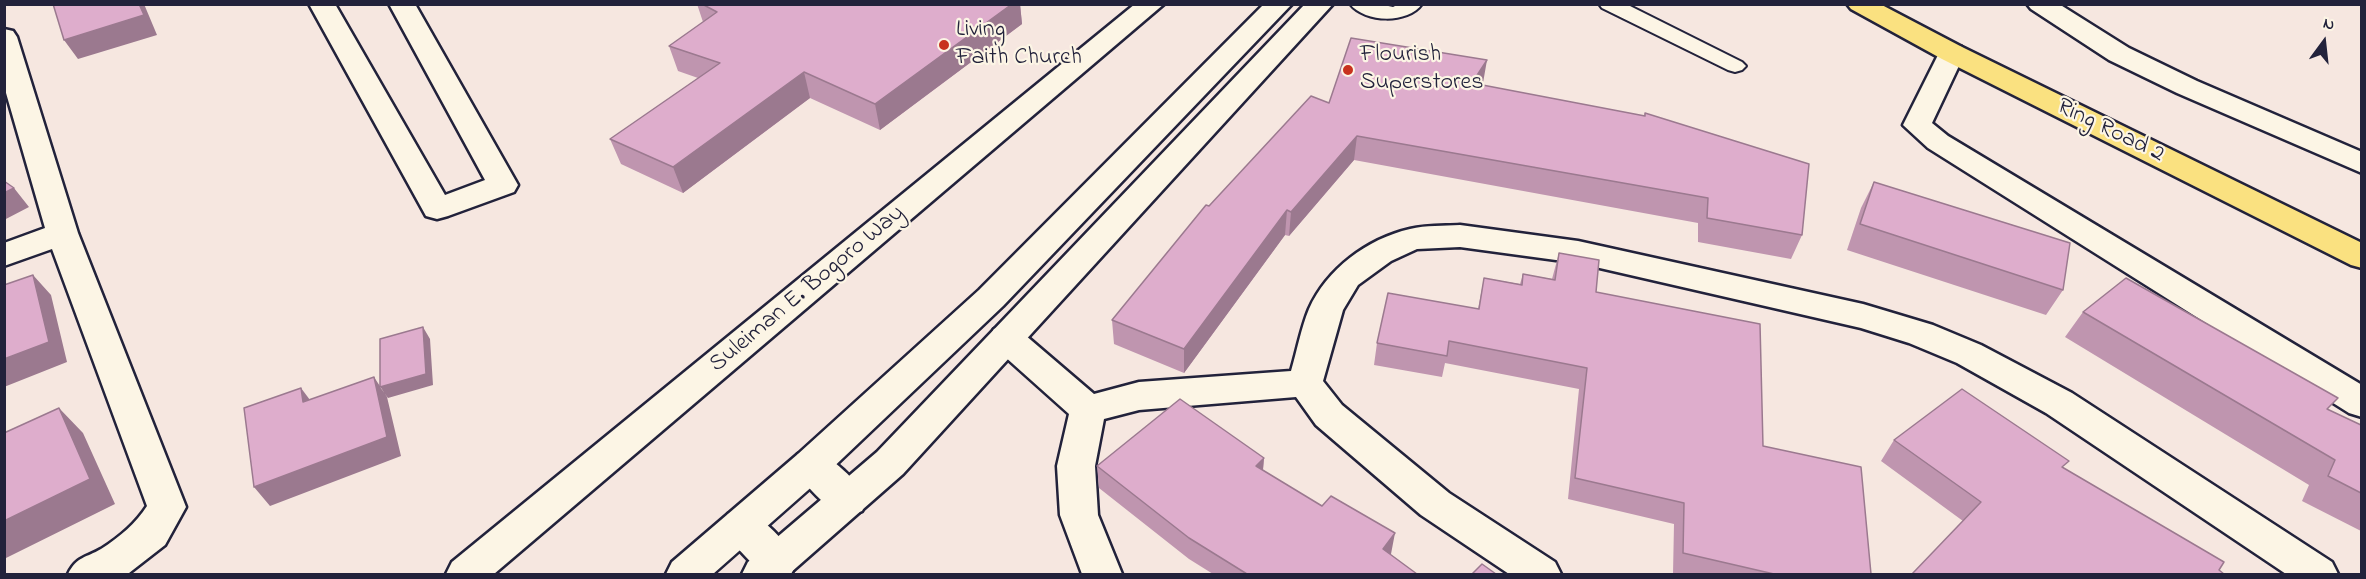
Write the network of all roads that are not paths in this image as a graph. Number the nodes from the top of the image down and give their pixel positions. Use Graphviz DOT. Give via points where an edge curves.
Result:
graph roads {
  1 [pos="322,4"];
  2 [pos="402,4"];
  3 [pos="1151,4"];
  4 [pos="1279,4"];
  5 [pos="1320,4"];
  6 [pos="1360,4"];
  7 [pos="1412,4"];
  8 [pos="1609,4"];
  9 [pos="1860,4"];
  10 [pos="2040,4"];
  11 [pos="4,37"];
  12 [pos="1952,53"];
  13 [pos="1735,66"];
  14 [pos="2361,164"];
  15 [pos="62,233"];
  16 [pos="4,255"];
  17 [pos="2361,257"];
  18 [pos="1006,338"];
  19 [pos="1305,382"];
  20 [pos="2361,402"];
  21 [pos="1088,410"];
  22 [pos="811,465"];
  23 [pos="848,500"];
  24 [pos="742,526"];
  25 [pos="770,569"];
  26 [pos="87,574"];
  27 [pos="466,574"];
  28 [pos="686,574"];
  29 [pos="1102,574"];
  30 [pos="1541,574"];
  31 [pos="2318,574"];
  1 -- 2 [label="street" via="436,209 503,185"];
  3 -- 27 [label="street, Suleiman E. Bogoro Way"];
  4 -- 22 [label="street" via="991,298"];
  5 -- 18 [label="street"];
  6 -- 7 [label="lane" via="1384,14 1397,14"];
  8 -- 13 [label="lane"];
  9 -- 12 [label="main road, Ring Road 2"];
  10 -- 14 [label="street" via="2119,54"];
  11 -- 15 [label="street"];
  12 -- 17 [label="main road, Ring Road 2"];
  12 -- 20 [label="street" via="1917,125 1938,142"];
  15 -- 16 [label="street"];
  15 -- 26 [label="street" via="167,507 151,532 115,561"];
  18 -- 21 [label="street"];
  18 -- 23 [label="street" via="890,463"];
  19 -- 21 [label="street" via="1138,396"];
  19 -- 30 [label="street" via="1329,415 1435,504"];
  19 -- 31 [label="street" via="1326,309 1346,277 1380,253 1412,239 1460,236 1578,252 1863,316 1969,354 2058,403"];
  21 -- 29 [label="street" via="1076,466 1079,515"];
  22 -- 23 [label="street"];
  22 -- 24 [label="street"];
  23 -- 25 [label="street"];
  24 -- 25 [label="street"];
  24 -- 28 [label="street"];
}
